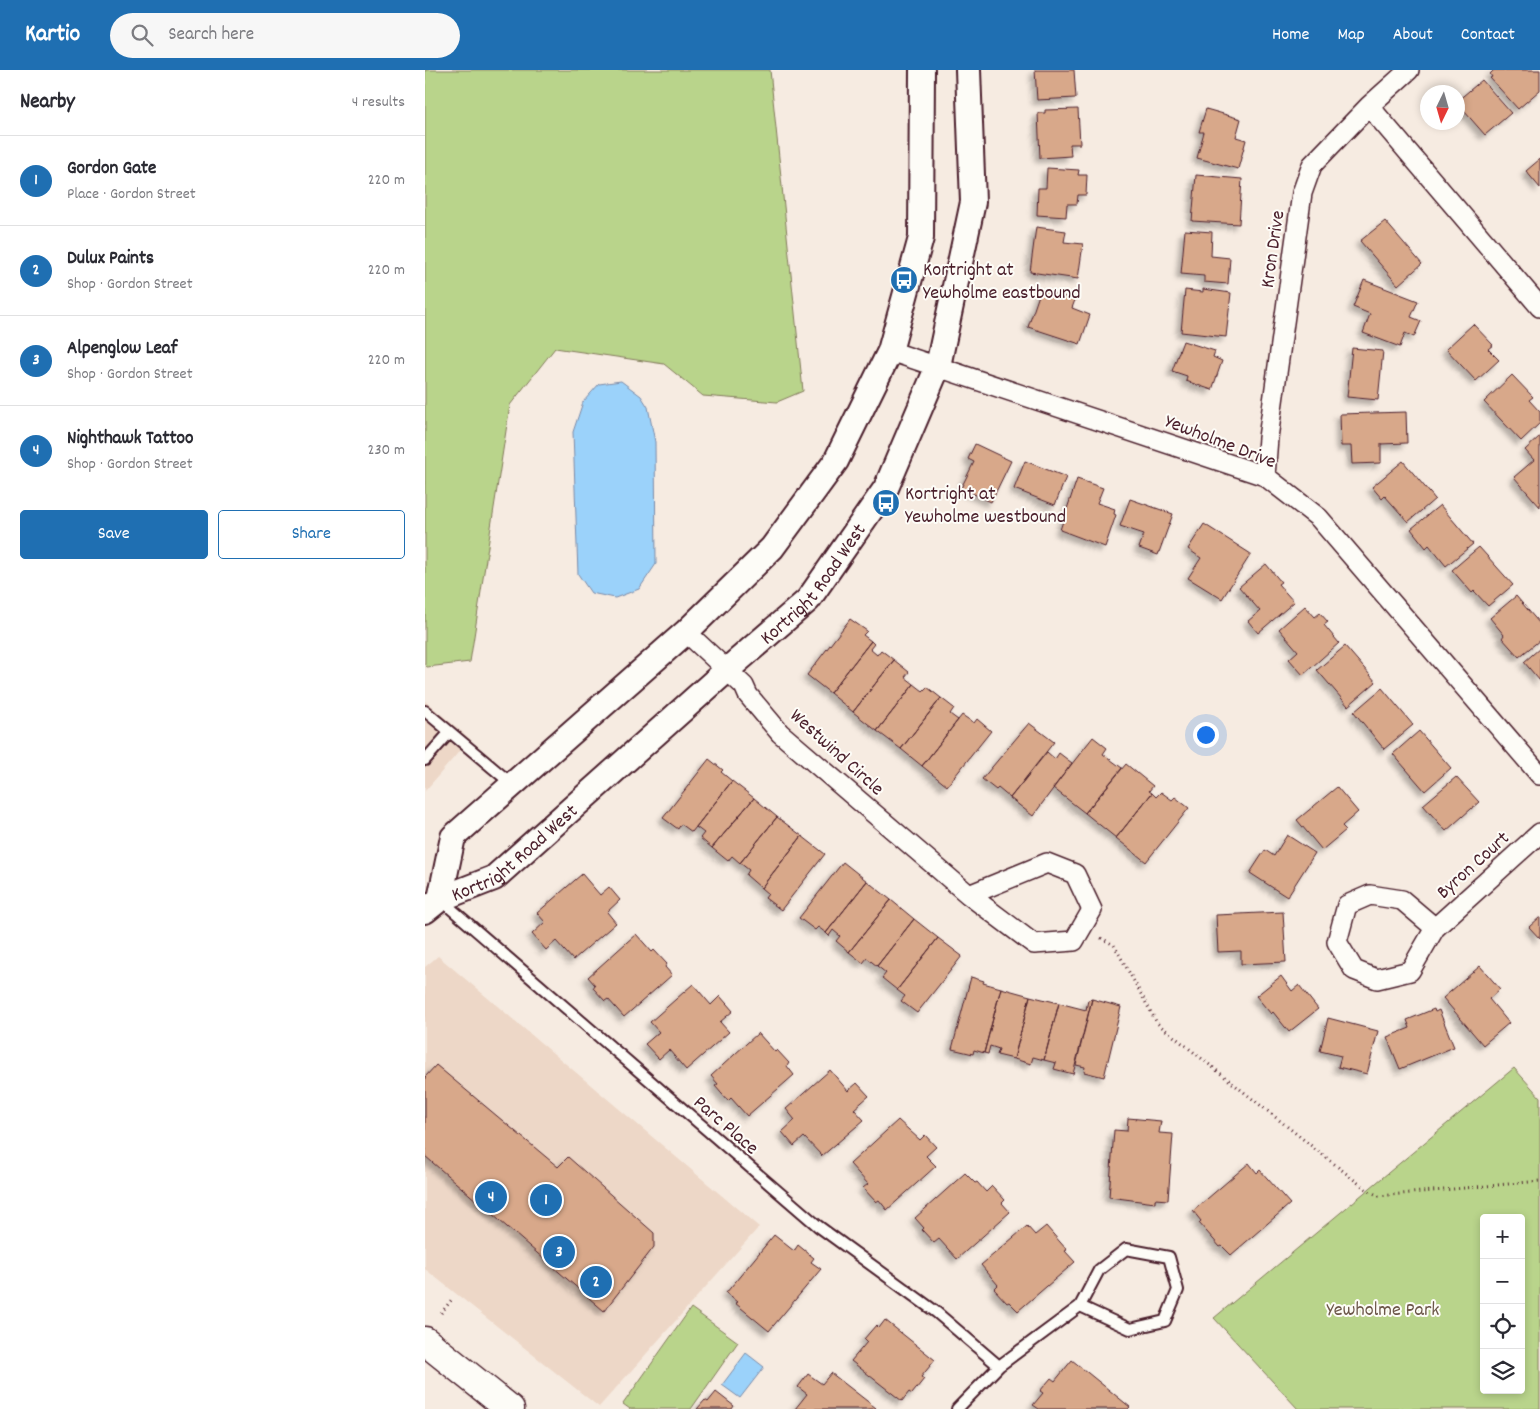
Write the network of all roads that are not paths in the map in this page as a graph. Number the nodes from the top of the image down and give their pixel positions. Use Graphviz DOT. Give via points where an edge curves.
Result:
graph roads {
  1 [pos="921,70"];
  2 [pos="968,70"];
  3 [pos="1409,70"];
  4 [pos="1369,106"];
  5 [pos="1540,307"];
  6 [pos="890,351"];
  7 [pos="938,366"];
  8 [pos="1265,476"];
  9 [pos="686,632"];
  10 [pos="727,670"];
  11 [pos="425,711"];
  12 [pos="450,732"];
  13 [pos="425,760"];
  14 [pos="1540,775"];
  15 [pos="513,785"];
  16 [pos="1540,833"];
  17 [pos="969,894"];
  18 [pos="430,903"];
  19 [pos="1435,928"];
  20 [pos="1080,1306"];
  21 [pos="425,1341"];
  22 [pos="999,1366"];
  23 [pos="510,1409"];
  24 [pos="957,1409"];
  1 -- 6 [label="street, Kortright Road West" via="921,238"];
  2 -- 7 [label="street, Kortright Road West" via="973,202"];
  3 -- 4 [label="street, Kron Drive"];
  4 -- 5 [label="street"];
  4 -- 8 [label="street, Kron Drive" via="1311,164 1301,193"];
  6 -- 7 [label="street, Yewholme Drive"];
  6 -- 9 [label="street, Kortright Road West" via="836,461 772,548"];
  7 -- 8 [label="street, Yewholme Drive"];
  7 -- 10 [label="street, Kortright Road West" via="886,488 808,600"];
  8 -- 14 [label="street, Yewholme Drive" via="1319,518"];
  9 -- 10 [label="street, Westwind Circle"];
  9 -- 15 [label="street, Kortright Road West"];
  10 -- 17 [label="street, Westwind Circle" via="744,686 780,733"];
  10 -- 18 [label="street, Kortright Road West" via="494,878"];
  11 -- 12 [label="lane"];
  12 -- 13 [label="lane"];
  12 -- 15 [label="lane"];
  15 -- 18 [label="street, Kortright Road West" via="453,837"];
  16 -- 19 [label="street, Byron Court"];
  17 -- 17 [label="street, Westwind Circle" via="1034,944 1074,941 1091,910 1075,874 1047,863"];
  18 -- 22 [label="lane, Parc Place" via="818,1226 936,1312"];
  19 -- 19 [label="street, Byron Court" via="1402,900 1370,895 1347,905 1337,942 1353,970 1377,979 1410,971"];
  20 -- 20 [label="lane" via="1099,1270 1126,1249 1169,1256 1178,1290 1165,1322 1130,1329"];
  20 -- 22 [label="lane"];
  21 -- 23 [label="main road"];
  22 -- 24 [label="lane"];
}
